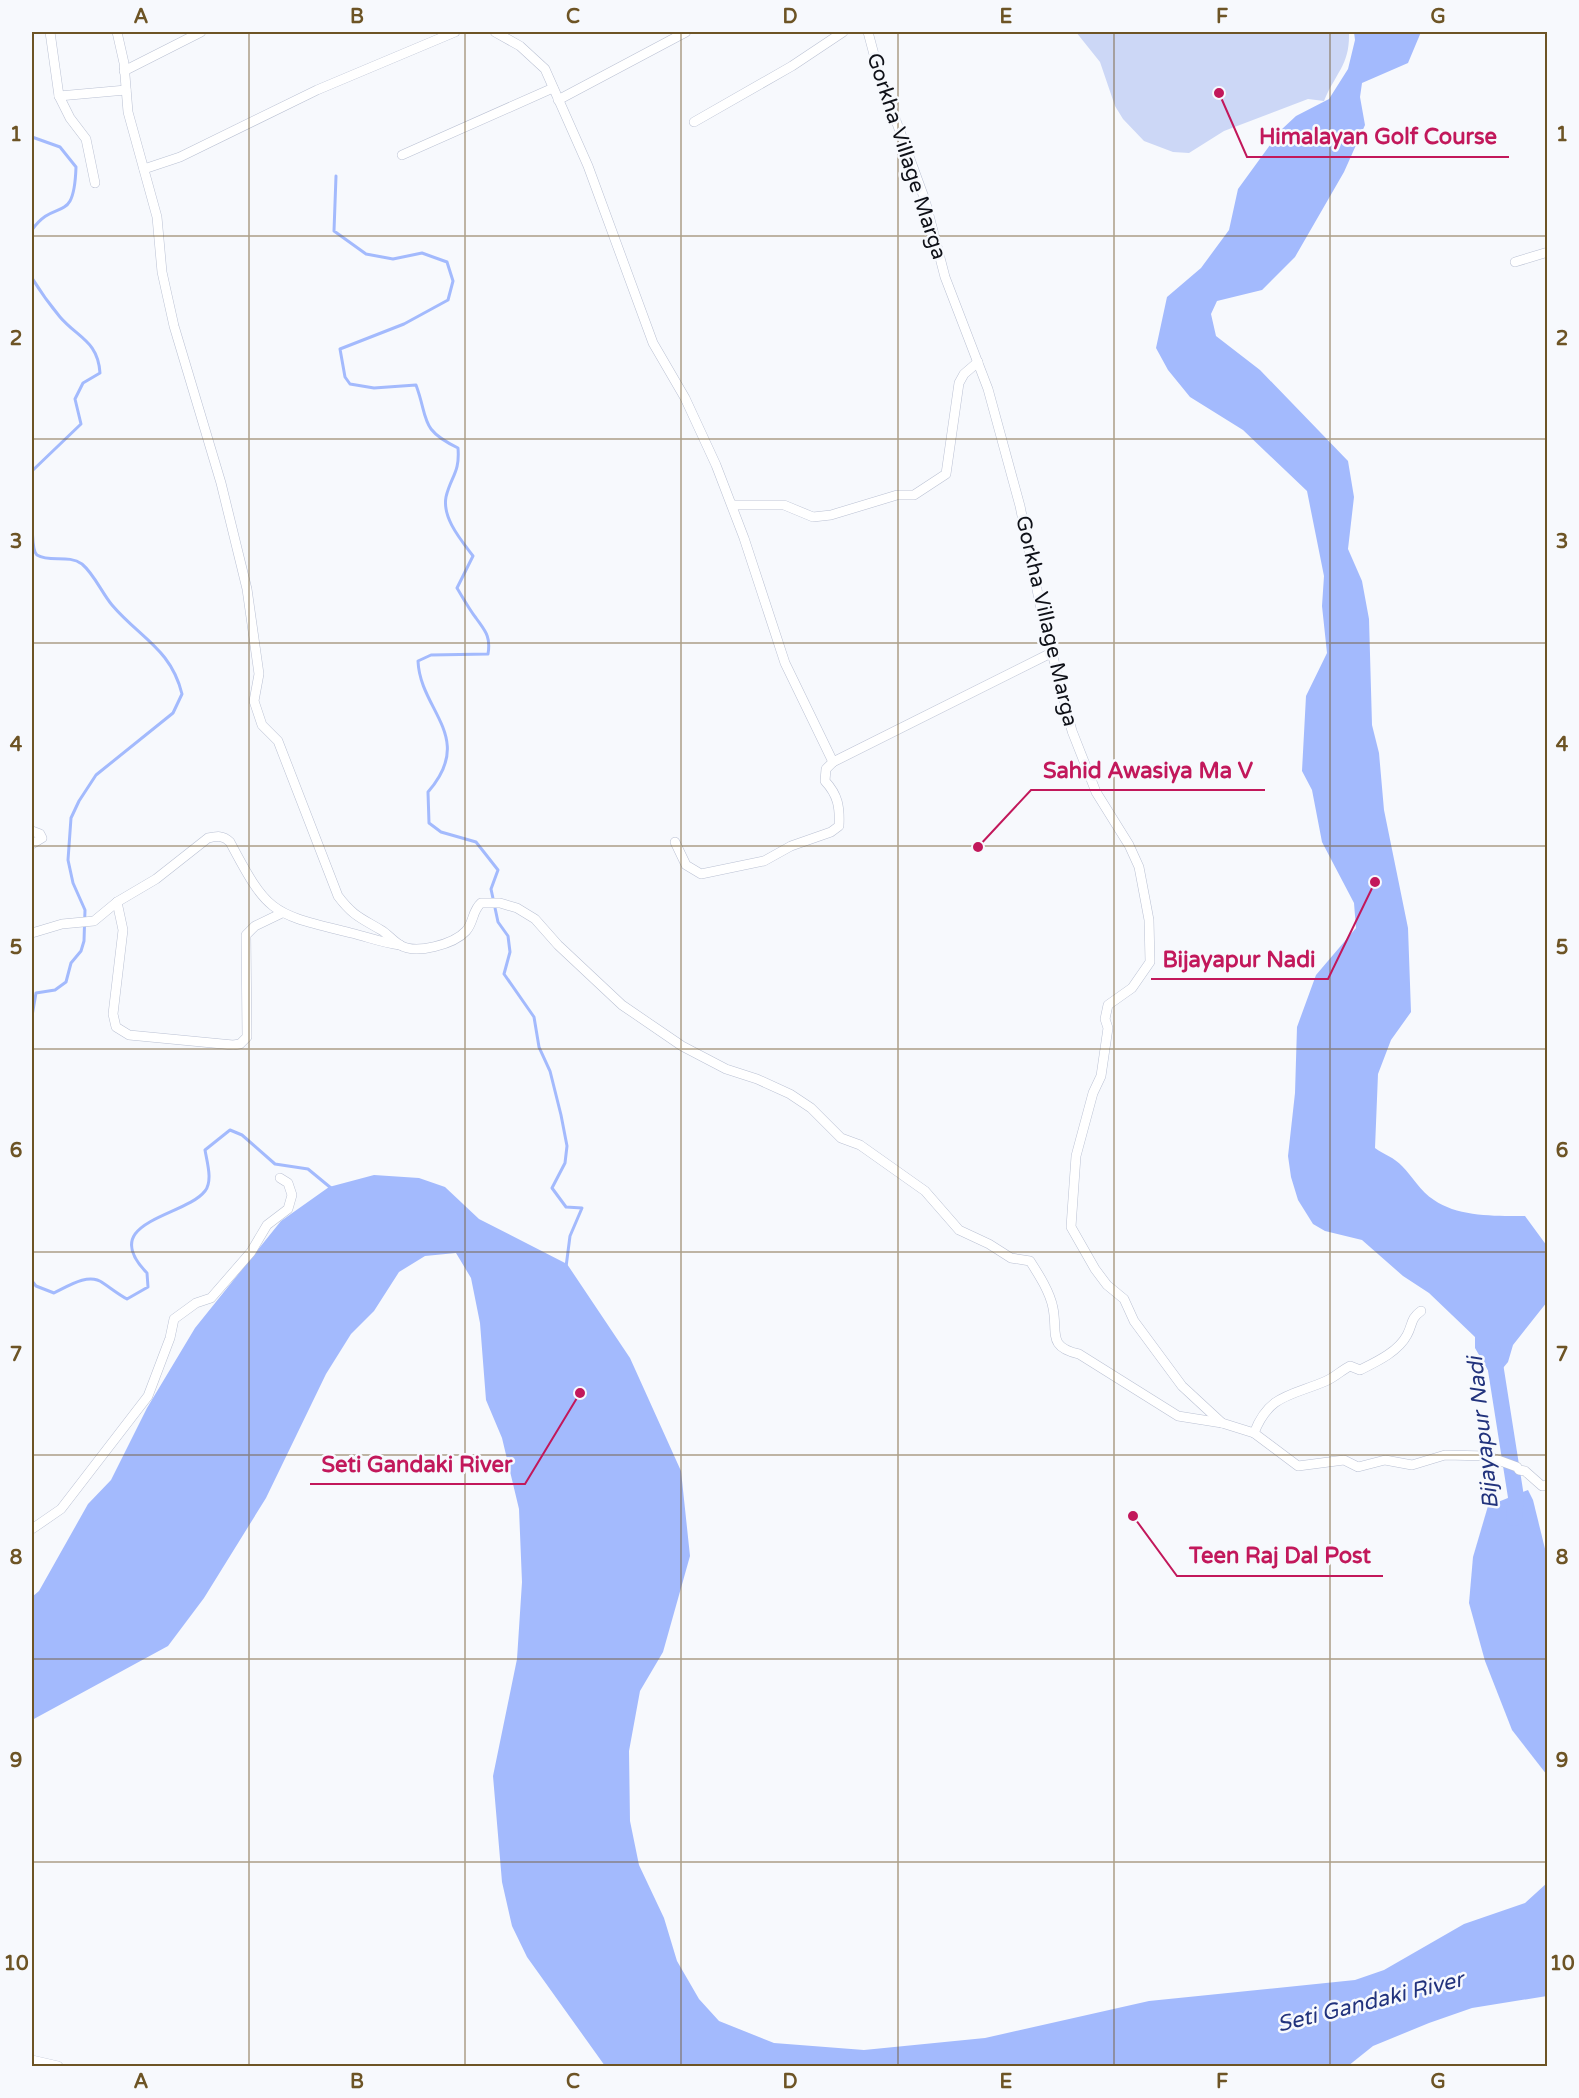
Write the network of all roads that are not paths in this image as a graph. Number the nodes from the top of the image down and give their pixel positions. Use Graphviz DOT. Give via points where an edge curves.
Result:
graph roads {
  1 [pos="50,32"];
  2 [pos="117,32"];
  3 [pos="201,32"];
  4 [pos="455,32"];
  5 [pos="495,32"];
  6 [pos="686,32"];
  7 [pos="843,32"];
  8 [pos="868,32"];
  9 [pos="124,71"];
  10 [pos="553,88"];
  11 [pos="126,90"];
  12 [pos="59,96"];
  13 [pos="558,100"];
  14 [pos="693,122"];
  15 [pos="402,155"];
  16 [pos="144,169"];
  17 [pos="95,183"];
  18 [pos="1548,252"];
  19 [pos="1515,262"];
  20 [pos="978,362"];
  21 [pos="732,505"];
  22 [pos="1053,652"];
  23 [pos="833,762"];
  24 [pos="32,831"];
  25 [pos="675,842"];
  26 [pos="32,844"];
  27 [pos="117,902"];
  28 [pos="282,912"];
  29 [pos="32,933"];
  30 [pos="400,945"];
  31 [pos="280,1178"];
  32 [pos="1421,1311"];
  33 [pos="1222,1423"];
  34 [pos="1254,1433"];
  35 [pos="1548,1485"];
  36 [pos="32,1530"];
  37 [pos="32,2061"];
  38 [pos="58,2067"];
  1 -- 12 [label="street"];
  2 -- 9 [label="street"];
  3 -- 9 [label="street"];
  4 -- 16 [label="street" via="317,90 180,157"];
  5 -- 10 [label="street" via="538,61"];
  6 -- 13 [label="street"];
  7 -- 14 [label="street"];
  8 -- 20 [label="street, Gorkha Village Marga" via="925,200 945,277"];
  9 -- 11 [label="street"];
  10 -- 13 [label="street"];
  10 -- 15 [label="street"];
  11 -- 12 [label="street"];
  11 -- 16 [label="street"];
  12 -- 17 [label="street" via="86,139"];
  13 -- 21 [label="street" via="588,166 653,343 686,398"];
  16 -- 30 [label="street" via="157,217 162,272 174,326 221,483 247,589 259,674 254,701 257,713 282,751 338,896 350,912"];
  18 -- 19 [label="street"];
  20 -- 21 [label="street" via="959,383 946,474 930,486 914,495 897,495 813,517 784,506"];
  20 -- 22 [label="street, Gorkha Village Marga" via="1020,506 1041,614"];
  21 -- 23 [label="street" via="785,663"];
  22 -- 23 [label="street"];
  22 -- 33 [label="street, Gorkha Village Marga" via="1072,731 1096,792 1130,845 1139,867 1149,920 1150,962 1132,988 1108,1005 1101,1076 1076,1156 1071,1227 1095,1269 1124,1299 1134,1322 1182,1386"];
  23 -- 25 [label="street" via="826,769 825,781 836,792 840,811 839,826 831,831 764,861 701,874 686,865"];
  24 -- 26 [label="street" via="42,838"];
  27 -- 28 [label="street" via="156,879 208,838 218,836 230,842 257,892"];
  27 -- 28 [label="street" via="123,930 113,1014 116,1027 129,1035 233,1045 247,1037 246,935"];
  27 -- 29 [label="street" via="94,921 62,924"];
  28 -- 30 [label="street" via="325,928"];
  30 -- 33 [label="street" via="424,948 451,941 466,931 473,910 481,903 501,903 524,912 622,1005 682,1046 811,1107 841,1138 860,1145 925,1191 959,1230 1011,1258 1030,1261 1053,1307 1056,1341 1064,1350 1079,1354 1178,1416"];
  31 -- 36 [label="street" via="288,1183 292,1196 288,1209 267,1226 251,1252 211,1298 196,1303 174,1319 148,1396 62,1509"];
  32 -- 34 [label="street" via="1411,1318 1407,1336 1389,1354 1360,1370 1350,1366 1329,1380 1272,1403"];
  33 -- 34 [label="street, Gorkha Village Marga"];
  34 -- 35 [label="street, Gorkha Village Marga" via="1298,1466 1344,1460 1358,1467 1385,1460 1412,1465 1445,1455 1487,1456 1525,1471 1542,1486"];
  37 -- 38 [label="street"];
}
